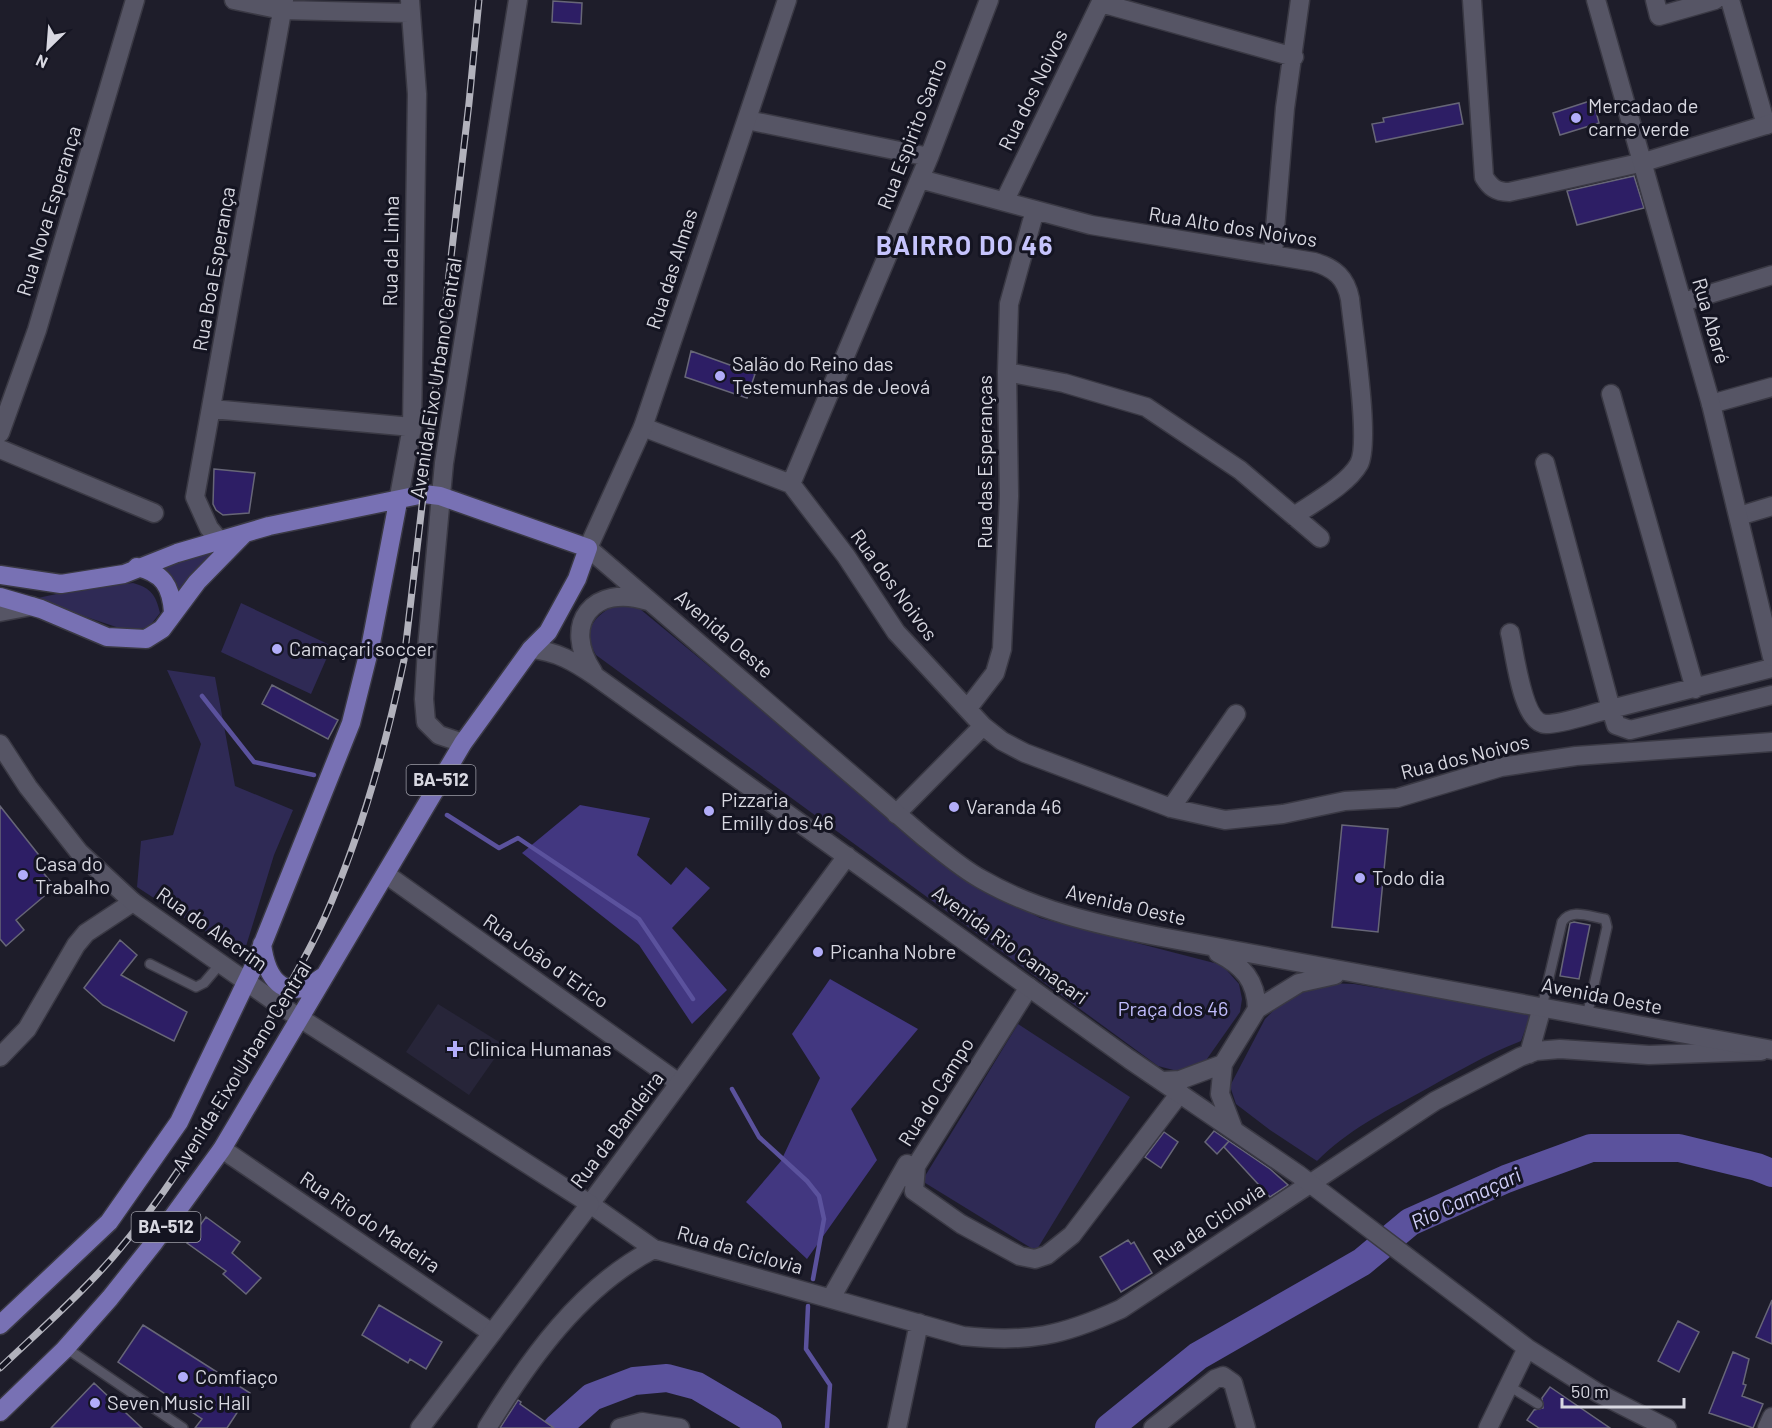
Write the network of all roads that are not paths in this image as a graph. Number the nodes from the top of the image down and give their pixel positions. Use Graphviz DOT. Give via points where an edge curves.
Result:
graph roads {
  1 [pos="135,0"];
  2 [pos="234,0"];
  3 [pos="518,0"];
  4 [pos="787,0"];
  5 [pos="989,0"];
  6 [pos="1300,0"];
  7 [pos="1472,0"];
  8 [pos="1596,0"];
  9 [pos="1715,0"];
  10 [pos="1730,0"];
  11 [pos="1101,1"];
  12 [pos="283,5"];
  13 [pos="409,7"];
  14 [pos="1657,8"];
  15 [pos="1294,57"];
  16 [pos="747,120"];
  17 [pos="1770,127"];
  18 [pos="929,157"];
  19 [pos="1644,162"];
  20 [pos="920,179"];
  21 [pos="1005,200"];
  22 [pos="1035,210"];
  23 [pos="1273,254"];
  24 [pos="1772,274"];
  25 [pos="1683,302"];
  26 [pos="1007,372"];
  27 [pos="1772,387"];
  28 [pos="1611,394"];
  29 [pos="1711,404"];
  30 [pos="212,409"];
  31 [pos="412,427"];
  32 [pos="643,427"];
  33 [pos="0,433"];
  34 [pos="0,449"];
  35 [pos="1545,463"];
  36 [pos="791,484"];
  37 [pos="440,496"];
  38 [pos="398,502"];
  39 [pos="1772,506"];
  40 [pos="154,513"];
  41 [pos="1294,516"];
  42 [pos="1739,516"];
  43 [pos="243,535"];
  44 [pos="1320,538"];
  45 [pos="219,540"];
  46 [pos="588,548"];
  47 [pos="137,567"];
  48 [pos="0,575"];
  49 [pos="0,597"];
  50 [pos="652,602"];
  51 [pos="32,606"];
  52 [pos="0,612"];
  53 [pos="173,612"];
  54 [pos="1510,633"];
  55 [pos="531,650"];
  56 [pos="1772,657"];
  57 [pos="1772,668"];
  58 [pos="595,676"];
  59 [pos="1695,689"];
  60 [pos="1772,695"];
  61 [pos="968,708"];
  62 [pos="1611,709"];
  63 [pos="1236,714"];
  64 [pos="983,726"];
  65 [pos="1772,742"];
  66 [pos="463,743"];
  67 [pos="0,744"];
  68 [pos="1171,808"];
  69 [pos="896,814"];
  70 [pos="848,856"];
  71 [pos="387,875"];
  72 [pos="133,902"];
  73 [pos="262,942"];
  74 [pos="1206,947"];
  75 [pos="221,963"];
  76 [pos="150,964"];
  77 [pos="1352,972"];
  78 [pos="325,975"];
  79 [pos="247,981"];
  80 [pos="1029,987"];
  81 [pos="1542,1007"];
  82 [pos="1257,1009"];
  83 [pos="1587,1016"];
  84 [pos="300,1018"];
  85 [pos="1772,1050"];
  86 [pos="1529,1054"];
  87 [pos="0,1057"];
  88 [pos="1224,1064"];
  89 [pos="1162,1081"];
  90 [pos="680,1083"];
  91 [pos="1180,1093"];
  92 [pos="1233,1128"];
  93 [pos="222,1149"];
  94 [pos="907,1164"];
  95 [pos="1310,1184"];
  96 [pos="590,1204"];
  97 [pos="654,1249"];
  98 [pos="831,1298"];
  99 [pos="920,1323"];
  100 [pos="0,1325"];
  101 [pos="492,1333"];
  102 [pos="66,1348"];
  103 [pos="1527,1348"];
  104 [pos="1509,1386"];
  105 [pos="1538,1404"];
  106 [pos="0,1412"];
  107 [pos="1772,1417"];
  108 [pos="661,1426"];
  109 [pos="1657,1426"];
  110 [pos="183,1428"];
  111 [pos="420,1428"];
  112 [pos="487,1428"];
  113 [pos="620,1428"];
  114 [pos="680,1428"];
  115 [pos="897,1428"];
  116 [pos="1153,1428"];
  117 [pos="1246,1428"];
  118 [pos="1488,1428"];
  119 [pos="1767,1428"];
  1 -- 33 [label="street, Rua Nova Esperança" via="36,330"];
  2 -- 12 [label="street"];
  3 -- 37 [label="street, Avenida Eixo Urbano Central"];
  4 -- 16 [label="street, Rua das Almas"];
  5 -- 18 [label="street, Rua Espirito Santo"];
  6 -- 15 [label="street"];
  7 -- 19 [label="street" via="1484,177 1489,185 1509,192"];
  8 -- 19 [label="street, Rua Abaré"];
  9 -- 14 [label="street"];
  10 -- 17 [label="street"];
  11 -- 15 [label="street"];
  11 -- 21 [label="street, Rua dos Noivos"];
  12 -- 13 [label="street"];
  12 -- 30 [label="street, Rua Boa Esperança"];
  13 -- 31 [label="street, Rua da Linha" via="417,94"];
  15 -- 23 [label="street" via="1284,108"];
  16 -- 18 [label="street"];
  16 -- 32 [label="street, Rua das Almas"];
  17 -- 19 [label="street"];
  18 -- 20 [label="street, Rua Espirito Santo"];
  19 -- 25 [label="street, Rua Abaré"];
  20 -- 21 [label="street, Rua Alto dos Noivos"];
  20 -- 36 [label="street, Rua Espirito Santo"];
  21 -- 22 [label="street, Rua Alto dos Noivos"];
  22 -- 23 [label="street, Rua Alto dos Noivos" via="1149,237"];
  22 -- 26 [label="street, Rua das Esperanças" via="1009,304"];
  23 -- 41 [label="street, Rua Alto dos Noivos" via="1323,264 1346,282 1362,416 1358,465"];
  24 -- 25 [label="street"];
  25 -- 29 [label="street, Rua Abaré"];
  26 -- 41 [label="street" via="1064,383 1146,407 1240,470"];
  26 -- 61 [label="street, Rua das Esperanças" via="1009,496 1002,649 995,673"];
  27 -- 29 [label="street"];
  28 -- 59 [label="street"];
  29 -- 42 [label="street, Rua Abaré"];
  30 -- 31 [label="street"];
  30 -- 45 [label="street, Rua Boa Esperança" via="195,497"];
  31 -- 38 [label="street, Rua da Linha"];
  32 -- 36 [label="street"];
  32 -- 46 [label="street, Rua das Almas"];
  34 -- 40 [label="street"];
  35 -- 62 [label="street"];
  36 -- 61 [label="street, Rua dos Noivos" via="897,632"];
  37 -- 38 [label="main road" via="424,494"];
  37 -- 46 [label="main road"];
  37 -- 66 [label="street, Avenida Eixo Urbano Central" via="424,712 426,722 440,735"];
  38 -- 43 [label="main road" via="365,504"];
  38 -- 73 [label="main road, Avenida Eixo Urbano Central" via="351,723"];
  39 -- 42 [label="street"];
  41 -- 44 [label="street"];
  42 -- 56 [label="street, Rua Abaré"];
  43 -- 45 [label="main road"];
  43 -- 53 [label="main road"];
  45 -- 47 [label="main road"];
  46 -- 50 [label="street, Avenida Oeste"];
  46 -- 55 [label="main road, Avenida Eixo Urbano Central / BA-512" via="577,579 548,632"];
  47 -- 48 [label="main road" via="124,574 61,584"];
  47 -- 53 [label="main road" via="154,572 167,583"];
  49 -- 51 [label="main road"];
  50 -- 58 [label="street" via="615,595 605,598 587,615 581,623 579,640"];
  50 -- 69 [label="street, Avenida Oeste"];
  51 -- 52 [label="street"];
  51 -- 53 [label="main road" via="108,637 136,640 157,633"];
  54 -- 62 [label="street" via="1527,709 1534,721 1545,724"];
  55 -- 58 [label="street, Avenida Rio Camaçari" via="563,657"];
  55 -- 66 [label="main road, Avenida Eixo Urbano Central / BA-512"];
  57 -- 59 [label="street"];
  58 -- 70 [label="street, Avenida Rio Camaçari"];
  59 -- 62 [label="street"];
  60 -- 62 [label="street" via="1630,730 1616,725"];
  61 -- 64 [label="street, Rua dos Noivos"];
  63 -- 68 [label="street"];
  64 -- 68 [label="street, Rua dos Noivos" via="1025,753"];
  64 -- 69 [label="street"];
  65 -- 68 [label="street, Rua dos Noivos" via="1576,756 1501,767 1397,798 1325,804 1242,819 1225,820"];
  66 -- 71 [label="main road, Avenida Eixo Urbano Central / BA-512"];
  67 -- 72 [label="street, Rua do Alecrim" via="79,852"];
  69 -- 74 [label="street, Avenida Oeste" via="979,878 1015,896 1080,919"];
  70 -- 80 [label="street, Avenida Rio Camaçari"];
  70 -- 90 [label="street, Rua da Bandeira"];
  71 -- 78 [label="main road, Avenida Eixo Urbano Central / BA-512"];
  71 -- 90 [label="street, Rua João d 'Erico"];
  72 -- 75 [label="street, Rua do Alecrim"];
  72 -- 87 [label="street" via="86,933 27,1029"];
  73 -- 78 [label="main road" via="274,981 288,988 308,986"];
  73 -- 79 [label="main road, Avenida Eixo Urbano Central"];
  74 -- 77 [label="street, Avenida Oeste"];
  74 -- 82 [label="street" via="1244,969 1257,994"];
  75 -- 76 [label="lane" via="196,987"];
  75 -- 79 [label="street, Rua do Alecrim"];
  77 -- 81 [label="street, Avenida Oeste"];
  77 -- 82 [label="street" via="1299,983"];
  78 -- 84 [label="main road, Avenida Eixo Urbano Central / BA-512"];
  79 -- 84 [label="street, Rua do Alecrim"];
  79 -- 100 [label="main road, Avenida Eixo Urbano Central" via="179,1122 109,1222"];
  80 -- 89 [label="street, Avenida Rio Camaçari"];
  80 -- 91 [label="street, Rua do Campo" via="916,1166 914,1191 931,1204 1020,1256 1035,1260 1047,1256 1072,1234"];
  81 -- 83 [label="street, Avenida Oeste"];
  81 -- 83 [label="lane" via="1566,916 1605,919 1607,927"];
  81 -- 86 [label="street"];
  82 -- 88 [label="street"];
  83 -- 85 [label="street, Avenida Oeste"];
  84 -- 93 [label="main road, Avenida Eixo Urbano Central / BA-512"];
  84 -- 96 [label="street, Rua do Alecrim"];
  85 -- 86 [label="street, Rua da Ciclovia" via="1649,1054 1560,1049"];
  86 -- 95 [label="street, Rua da Ciclovia" via="1435,1101"];
  88 -- 89 [label="street" via="1180,1080"];
  88 -- 92 [label="street" via="1220,1094"];
  89 -- 91 [label="street, Avenida Rio Camaçari"];
  90 -- 96 [label="street, Rua da Bandeira"];
  91 -- 92 [label="street, Avenida Rio Camaçari"];
  92 -- 95 [label="street, Avenida Rio Camaçari"];
  93 -- 101 [label="street, Rua Rio do Madeira"];
  93 -- 102 [label="main road, Avenida Eixo Urbano Central / BA-512" via="153,1244"];
  94 -- 98 [label="street"];
  95 -- 99 [label="street, Rua da Ciclovia" via="1121,1309 1064,1333 989,1339"];
  95 -- 103 [label="street, Avenida Rio Camaçari"];
  96 -- 97 [label="street, Rua da Ciclovia"];
  96 -- 101 [label="street, Rua da Bandeira"];
  97 -- 98 [label="street, Rua da Ciclovia"];
  97 -- 112 [label="street, Rua da Ciclovia" via="628,1262 585,1299 515,1383"];
  98 -- 99 [label="street, Rua da Ciclovia"];
  99 -- 115 [label="street"];
  101 -- 111 [label="street, Rua da Bandeira"];
  102 -- 106 [label="main road, Avenida Eixo Urbano Central / BA-512"];
  102 -- 110 [label="lane"];
  103 -- 104 [label="street"];
  103 -- 109 [label="street, Avenida Rio Camaçari"];
  104 -- 105 [label="lane"];
  104 -- 118 [label="street"];
  107 -- 119 [label="street"];
  108 -- 113 [label="street" via="642,1422"];
  108 -- 114 [label="street"];
  116 -- 117 [label="street" via="1223,1376 1233,1383"];
}
